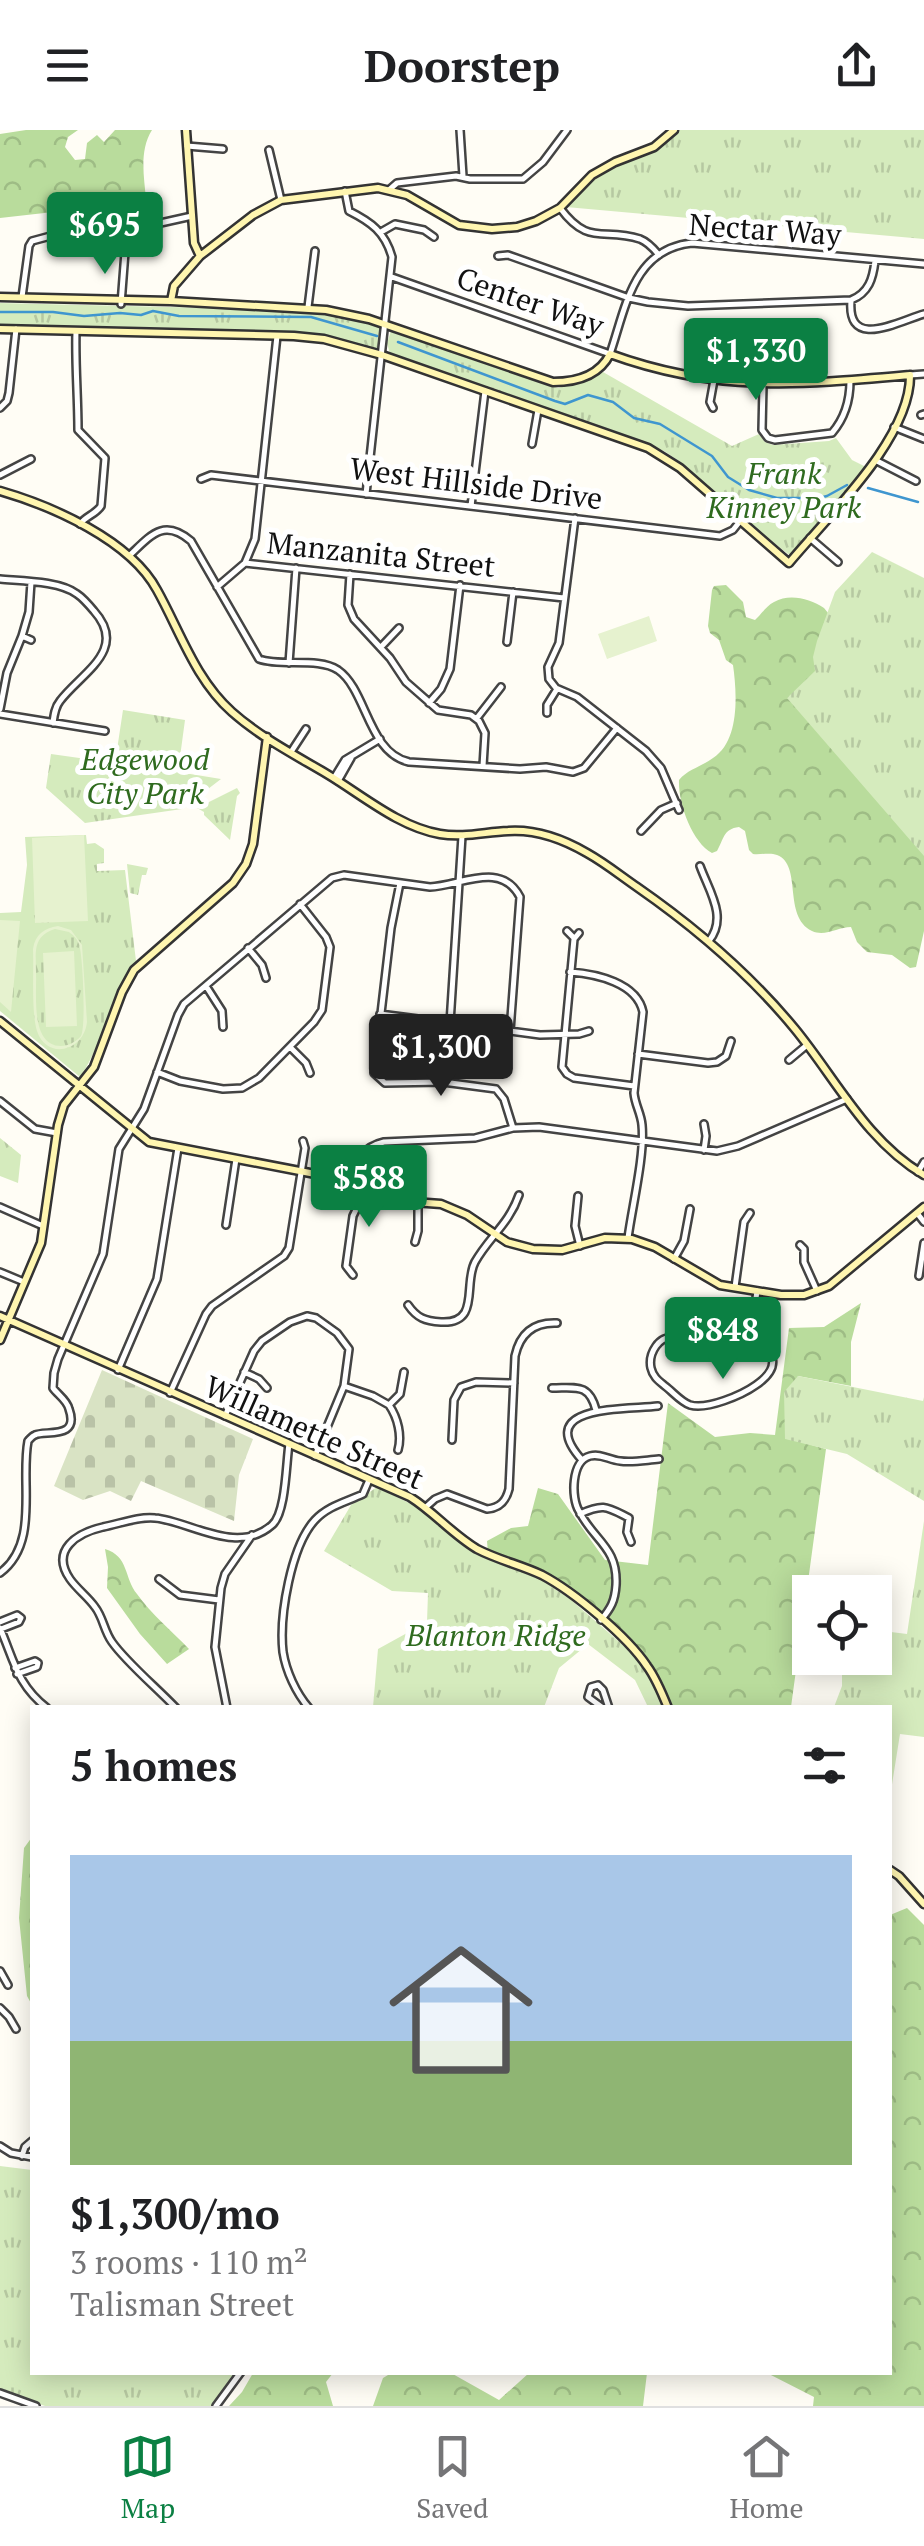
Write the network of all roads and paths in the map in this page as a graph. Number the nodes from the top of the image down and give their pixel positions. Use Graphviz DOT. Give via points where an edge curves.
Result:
graph roads {
  1 [pos="186,130"];
  2 [pos="460,130"];
  3 [pos="567,130"];
  4 [pos="674,130"];
  5 [pos="187,146"];
  6 [pos="223,149"];
  7 [pos="268,150"];
  8 [pos="463,176"];
  9 [pos="389,190"];
  10 [pos="346,191"];
  11 [pos="281,200"];
  12 [pos="560,208"];
  13 [pos="192,216"];
  14 [pos="110,220"];
  15 [pos="381,232"];
  16 [pos="89,234"];
  17 [pos="434,237"];
  18 [pos="315,251"];
  19 [pos="126,252"];
  20 [pos="659,255"];
  21 [pos="200,256"];
  22 [pos="498,256"];
  23 [pos="875,261"];
  24 [pos="924,264"];
  25 [pos="392,278"];
  26 [pos="0,297"];
  27 [pos="22,298"];
  28 [pos="629,298"];
  29 [pos="851,300"];
  30 [pos="172,301"];
  31 [pos="121,302"];
  32 [pos="308,307"];
  33 [pos="924,314"];
  34 [pos="386,325"];
  35 [pos="0,329"];
  36 [pos="16,329"];
  37 [pos="76,331"];
  38 [pos="278,336"];
  39 [pos="610,354"];
  40 [pos="382,355"];
  41 [pos="924,374"];
  42 [pos="910,376"];
  43 [pos="714,380"];
  44 [pos="850,381"];
  45 [pos="763,385"];
  46 [pos="485,391"];
  47 [pos="0,408"];
  48 [pos="713,408"];
  49 [pos="538,410"];
  50 [pos="894,428"];
  51 [pos="924,440"];
  52 [pos="532,444"];
  53 [pos="31,459"];
  54 [pos="877,461"];
  55 [pos="0,475"];
  56 [pos="201,479"];
  57 [pos="916,481"];
  58 [pos="262,482"];
  59 [pos="0,492"];
  60 [pos="366,494"];
  61 [pos="472,506"];
  62 [pos="574,518"];
  63 [pos="740,520"];
  64 [pos="80,524"];
  65 [pos="810,538"];
  66 [pos="130,555"];
  67 [pos="245,562"];
  68 [pos="838,562"];
  69 [pos="296,568"];
  70 [pos="350,572"];
  71 [pos="0,580"];
  72 [pos="31,582"];
  73 [pos="460,585"];
  74 [pos="218,587"];
  75 [pos="513,592"];
  76 [pos="564,598"];
  77 [pos="399,628"];
  78 [pos="22,636"];
  79 [pos="32,640"];
  80 [pos="506,642"];
  81 [pos="381,648"];
  82 [pos="289,663"];
  83 [pos="502,687"];
  84 [pos="557,688"];
  85 [pos="429,702"];
  86 [pos="0,711"];
  87 [pos="547,713"];
  88 [pos="477,718"];
  89 [pos="52,723"];
  90 [pos="616,728"];
  91 [pos="306,729"];
  92 [pos="105,731"];
  93 [pos="267,738"];
  94 [pos="380,739"];
  95 [pos="292,752"];
  96 [pos="483,766"];
  97 [pos="336,779"];
  98 [pos="641,831"];
  99 [pos="462,836"];
  100 [pos="700,866"];
  101 [pos="460,882"];
  102 [pos="400,883"];
  103 [pos="300,904"];
  104 [pos="567,931"];
  105 [pos="708,940"];
  106 [pos="248,948"];
  107 [pos="570,972"];
  108 [pos="266,978"];
  109 [pos="206,986"];
  110 [pos="380,1014"];
  111 [pos="0,1021"];
  112 [pos="450,1023"];
  113 [pos="223,1027"];
  114 [pos="510,1031"];
  115 [pos="589,1031"];
  116 [pos="564,1034"];
  117 [pos="731,1041"];
  118 [pos="807,1045"];
  119 [pos="290,1046"];
  120 [pos="638,1054"];
  121 [pos="789,1060"];
  122 [pos="157,1072"];
  123 [pos="310,1074"];
  124 [pos="79,1086"];
  125 [pos="634,1086"];
  126 [pos="847,1099"];
  127 [pos="0,1101"];
  128 [pos="704,1124"];
  129 [pos="513,1128"];
  130 [pos="131,1129"];
  131 [pos="57,1132"];
  132 [pos="303,1142"];
  133 [pos="642,1142"];
  134 [pos="178,1148"];
  135 [pos="704,1150"];
  136 [pos="236,1159"];
  137 [pos="924,1162"];
  138 [pos="301,1171"];
  139 [pos="921,1174"];
  140 [pos="347,1182"];
  141 [pos="365,1191"];
  142 [pos="518,1195"];
  143 [pos="578,1196"];
  144 [pos="418,1201"];
  145 [pos="0,1207"];
  146 [pos="690,1209"];
  147 [pos="921,1210"];
  148 [pos="750,1212"];
  149 [pos="924,1222"];
  150 [pos="226,1225"];
  151 [pos="43,1226"];
  152 [pos="496,1235"];
  153 [pos="628,1238"];
  154 [pos="415,1242"];
  155 [pos="924,1244"];
  156 [pos="800,1245"];
  157 [pos="580,1246"];
  158 [pos="674,1258"];
  159 [pos="0,1272"];
  160 [pos="353,1275"];
  161 [pos="919,1276"];
  162 [pos="24,1282"];
  163 [pos="734,1288"];
  164 [pos="817,1290"];
  165 [pos="757,1292"];
  166 [pos="408,1304"];
  167 [pos="4,1318"];
  168 [pos="558,1322"];
  169 [pos="674,1338"];
  170 [pos="0,1340"];
  171 [pos="64,1345"];
  172 [pos="118,1370"];
  173 [pos="244,1372"];
  174 [pos="404,1372"];
  175 [pos="514,1383"];
  176 [pos="344,1386"];
  177 [pos="267,1388"];
  178 [pos="552,1388"];
  179 [pos="170,1393"];
  180 [pos="390,1406"];
  181 [pos="658,1406"];
  182 [pos="596,1410"];
  183 [pos="225,1416"];
  184 [pos="452,1440"];
  185 [pos="289,1444"];
  186 [pos="398,1450"];
  187 [pos="315,1456"];
  188 [pos="659,1459"];
  189 [pos="582,1460"];
  190 [pos="369,1480"];
  191 [pos="426,1507"];
  192 [pos="580,1514"];
  193 [pos="237,1536"];
  194 [pos="252,1536"];
  195 [pos="630,1542"];
  196 [pos="243,1548"];
  197 [pos="0,1573"];
  198 [pos="159,1579"];
  199 [pos="219,1600"];
  200 [pos="601,1620"];
  201 [pos="0,1626"];
  202 [pos="43,1705"];
  203 [pos="173,1705"];
  204 [pos="226,1705"];
  205 [pos="307,1705"];
  206 [pos="601,1705"];
  207 [pos="606,1705"];
  208 [pos="667,1705"];
  209 [pos="892,1871"];
  210 [pos="924,1904"];
  211 [pos="0,1971"];
  212 [pos="8,1985"];
  213 [pos="0,2008"];
  214 [pos="16,2029"];
  215 [pos="30,2144"];
  216 [pos="0,2146"];
  217 [pos="22,2156"];
  218 [pos="30,2158"];
  219 [pos="239,2375"];
  220 [pos="0,2393"];
  221 [pos="36,2406"];
  222 [pos="216,2406"];
  1 -- 5 [label="street"];
  2 -- 8 [label="street"];
  3 -- 8 [label="street" via="522,179"];
  4 -- 12 [label="street" via="654,147 592,175"];
  5 -- 6 [label="street"];
  5 -- 13 [label="street"];
  7 -- 11 [label="street"];
  8 -- 9 [label="street"];
  9 -- 10 [label="street"];
  9 -- 12 [label="street" via="452,222 484,229 526,225"];
  10 -- 11 [label="street"];
  10 -- 15 [label="street" via="349,212"];
  11 -- 21 [label="street"];
  12 -- 20 [label="street" via="579,229 640,239"];
  13 -- 14 [label="street" via="156,224"];
  13 -- 21 [label="street"];
  15 -- 17 [label="street" via="395,224"];
  15 -- 25 [label="street" via="391,252"];
  16 -- 27 [label="street" via="30,242"];
  18 -- 32 [label="street"];
  19 -- 31 [label="street"];
  20 -- 23 [label="street, Nectar Way" via="692,243"];
  20 -- 28 [label="street, Nectar Way" via="637,276"];
  21 -- 30 [label="street" via="174,286"];
  22 -- 28 [label="street"];
  23 -- 24 [label="street, Nectar Way"];
  23 -- 29 [label="street" via="870,285"];
  25 -- 34 [label="street"];
  25 -- 39 [label="street, Center Way"];
  26 -- 27 [label="street"];
  27 -- 31 [label="street"];
  28 -- 29 [label="street" via="688,306"];
  28 -- 39 [label="street, Nectar Way"];
  29 -- 33 [label="street" via="854,321 870,330"];
  30 -- 31 [label="street"];
  30 -- 32 [label="street"];
  32 -- 34 [label="street"];
  34 -- 39 [label="street" via="553,382 589,376"];
  34 -- 40 [label="street"];
  35 -- 36 [label="street"];
  36 -- 37 [label="street"];
  36 -- 47 [label="street" via="9,394"];
  37 -- 38 [label="street"];
  37 -- 64 [label="street" via="78,430 105,461 101,506"];
  38 -- 40 [label="street" via="324,339"];
  38 -- 58 [label="street"];
  39 -- 43 [label="street, Center Way"];
  40 -- 46 [label="street"];
  40 -- 60 [label="street"];
  41 -- 42 [label="street, Center Way"];
  42 -- 44 [label="street, Center Way"];
  42 -- 50 [label="street"];
  43 -- 45 [label="street, Center Way"];
  43 -- 48 [label="street"];
  44 -- 45 [label="street, Center Way"];
  44 -- 45 [label="street" via="849,400 832,434 775,440 762,427"];
  46 -- 49 [label="street"];
  46 -- 61 [label="street"];
  49 -- 52 [label="street"];
  49 -- 63 [label="street" via="659,453"];
  50 -- 51 [label="street"];
  50 -- 54 [label="street"];
  53 -- 55 [label="street"];
  54 -- 57 [label="street"];
  54 -- 65 [label="street"];
  56 -- 58 [label="street, West Hillside Drive"];
  58 -- 60 [label="street, West Hillside Drive"];
  58 -- 67 [label="street" via="255,539"];
  59 -- 64 [label="street"];
  60 -- 61 [label="street, West Hillside Drive"];
  61 -- 62 [label="street, West Hillside Drive"];
  62 -- 63 [label="street, West Hillside Drive" via="720,536"];
  62 -- 76 [label="street"];
  63 -- 65 [label="street" via="789,563"];
  64 -- 66 [label="street"];
  65 -- 68 [label="street"];
  66 -- 74 [label="street" via="156,532 174,530 192,542"];
  66 -- 93 [label="street" via="156,586 205,683"];
  67 -- 69 [label="street, Manzanita Street"];
  67 -- 74 [label="street"];
  69 -- 70 [label="street, Manzanita Street"];
  69 -- 82 [label="street"];
  70 -- 73 [label="street, Manzanita Street"];
  70 -- 81 [label="street" via="350,611"];
  71 -- 72 [label="street"];
  72 -- 78 [label="street"];
  72 -- 89 [label="street" via="74,591 106,630 101,656 59,702"];
  73 -- 75 [label="street, Manzanita Street"];
  73 -- 85 [label="street" via="450,668"];
  74 -- 82 [label="street" via="259,659"];
  75 -- 76 [label="street, Manzanita Street"];
  75 -- 80 [label="street, Manzanita Street"];
  76 -- 84 [label="street" via="558,647 547,671"];
  77 -- 81 [label="street"];
  78 -- 79 [label="street"];
  78 -- 86 [label="street"];
  81 -- 85 [label="street"];
  82 -- 94 [label="street" via="339,670"];
  83 -- 88 [label="street"];
  84 -- 87 [label="street"];
  84 -- 90 [label="street"];
  85 -- 88 [label="street" via="440,711"];
  86 -- 89 [label="street"];
  88 -- 96 [label="street" via="485,733"];
  89 -- 92 [label="street"];
  90 -- 96 [label="street" via="578,771"];
  90 -- 98 [label="street" via="656,762 678,806 661,810"];
  91 -- 95 [label="street"];
  93 -- 95 [label="street"];
  93 -- 124 [label="street" via="246,864 134,970 97,1060"];
  94 -- 96 [label="street" via="403,760"];
  94 -- 97 [label="street" via="344,762"];
  95 -- 97 [label="street"];
  97 -- 99 [label="street" via="415,826"];
  99 -- 101 [label="street"];
  99 -- 105 [label="street" via="522,831 564,841"];
  100 -- 105 [label="street" via="718,919"];
  101 -- 102 [label="street"];
  101 -- 112 [label="street"];
  101 -- 114 [label="street" via="492,877 508,882 520,897"];
  102 -- 103 [label="street" via="336,876"];
  102 -- 110 [label="street"];
  103 -- 106 [label="street"];
  103 -- 119 [label="street" via="330,952 320,1014"];
  104 -- 107 [label="street" via="576,936"];
  105 -- 118 [label="street"];
  106 -- 108 [label="street"];
  106 -- 109 [label="street"];
  107 -- 116 [label="street"];
  107 -- 120 [label="street" via="603,978 638,998"];
  109 -- 113 [label="street" via="222,1011"];
  109 -- 122 [label="street" via="180,1011"];
  110 -- 112 [label="street"];
  110 -- 129 [label="street" via="373,1066 378,1079 496,1089"];
  111 -- 124 [label="street"];
  112 -- 114 [label="street"];
  114 -- 116 [label="street"];
  115 -- 116 [label="street"];
  116 -- 125 [label="street" via="567,1074"];
  117 -- 120 [label="street" via="724,1058 712,1063"];
  118 -- 121 [label="street"];
  118 -- 126 [label="street"];
  119 -- 122 [label="street" via="237,1089"];
  119 -- 123 [label="street"];
  120 -- 125 [label="street"];
  122 -- 130 [label="street"];
  124 -- 130 [label="street"];
  124 -- 131 [label="street"];
  125 -- 133 [label="street"];
  126 -- 135 [label="street" via="727,1150"];
  126 -- 139 [label="street" via="882,1143"];
  127 -- 131 [label="street" via="35,1128"];
  128 -- 135 [label="street"];
  129 -- 133 [label="street"];
  129 -- 140 [label="street" via="474,1138 378,1143 362,1152"];
  130 -- 134 [label="street" via="148,1142"];
  130 -- 171 [label="street" via="119,1149 100,1263"];
  131 -- 151 [label="street"];
  132 -- 138 [label="street"];
  133 -- 135 [label="street"];
  133 -- 153 [label="street"];
  134 -- 136 [label="street"];
  134 -- 172 [label="street" via="158,1280"];
  136 -- 138 [label="street"];
  136 -- 150 [label="street"];
  137 -- 139 [label="street"];
  138 -- 140 [label="street"];
  138 -- 179 [label="street" via="289,1248 212,1306"];
  140 -- 141 [label="street"];
  141 -- 144 [label="street"];
  141 -- 160 [label="street" via="352,1220 346,1266"];
  142 -- 152 [label="street"];
  143 -- 157 [label="street"];
  144 -- 152 [label="street" via="456,1208"];
  144 -- 154 [label="street"];
  145 -- 151 [label="street"];
  146 -- 158 [label="street"];
  147 -- 149 [label="street"];
  147 -- 164 [label="street" via="850,1271"];
  148 -- 163 [label="street"];
  151 -- 162 [label="street"];
  152 -- 157 [label="street" via="533,1250"];
  152 -- 166 [label="street" via="473,1266 460,1318 424,1320"];
  153 -- 157 [label="street"];
  153 -- 158 [label="street"];
  155 -- 161 [label="street"];
  156 -- 164 [label="street"];
  158 -- 163 [label="street"];
  159 -- 162 [label="street"];
  162 -- 167 [label="street"];
  163 -- 165 [label="street"];
  164 -- 165 [label="street" via="792,1296"];
  165 -- 169 [label="street" via="752,1327 772,1364 733,1398 701,1406 680,1400 652,1371 661,1338"];
  167 -- 170 [label="street"];
  167 -- 171 [label="street, Willamette Street"];
  168 -- 175 [label="street" via="538,1324 523,1335"];
  171 -- 172 [label="street, Willamette Street"];
  171 -- 197 [label="street" via="53,1384 70,1420 58,1434 28,1441 25,1527 15,1556"];
  172 -- 179 [label="street, Willamette Street"];
  173 -- 176 [label="street" via="262,1341 307,1316 344,1340"];
  173 -- 177 [label="street"];
  173 -- 183 [label="street"];
  174 -- 180 [label="street"];
  175 -- 184 [label="street" via="461,1386"];
  175 -- 191 [label="street" via="510,1489 503,1503 487,1509 447,1494"];
  176 -- 180 [label="street"];
  176 -- 187 [label="street"];
  178 -- 182 [label="street" via="584,1389"];
  179 -- 183 [label="street, Willamette Street"];
  180 -- 186 [label="street"];
  181 -- 182 [label="street"];
  182 -- 189 [label="street" via="568,1430 568,1442"];
  183 -- 185 [label="street, Willamette Street"];
  185 -- 187 [label="street, Willamette Street"];
  185 -- 194 [label="street" via="279,1514"];
  187 -- 190 [label="street, Willamette Street"];
  188 -- 189 [label="street"];
  189 -- 192 [label="street" via="575,1476"];
  190 -- 191 [label="street, Willamette Street"];
  190 -- 205 [label="street" via="362,1494 315,1520 294,1555 284,1653"];
  191 -- 200 [label="street, Willamette Street" via="466,1542 546,1577"];
  192 -- 195 [label="street" via="607,1507 629,1518"];
  192 -- 200 [label="street" via="616,1565 615,1601"];
  193 -- 194 [label="street"];
  193 -- 196 [label="street" via="245,1538"];
  193 -- 203 [label="street" via="211,1536 152,1517 91,1530 68,1545 63,1566 69,1578 98,1610 111,1641"];
  194 -- 196 [label="street"];
  196 -- 199 [label="street" via="223,1578"];
  198 -- 199 [label="street" via="180,1595"];
  199 -- 204 [label="street" via="214,1647"];
  200 -- 208 [label="street, Willamette Street" via="643,1660"];
  201 -- 202 [label="street" via="16,1671"];
  206 -- 207 [label="street" via="588,1697 591,1687 604,1690"];
  209 -- 210 [label="street"];
  211 -- 212 [label="street"];
  213 -- 214 [label="street"];
  215 -- 217 [label="street"];
  216 -- 217 [label="street"];
  217 -- 218 [label="street"];
  219 -- 222 [label="street"];
  220 -- 221 [label="street"];
}
